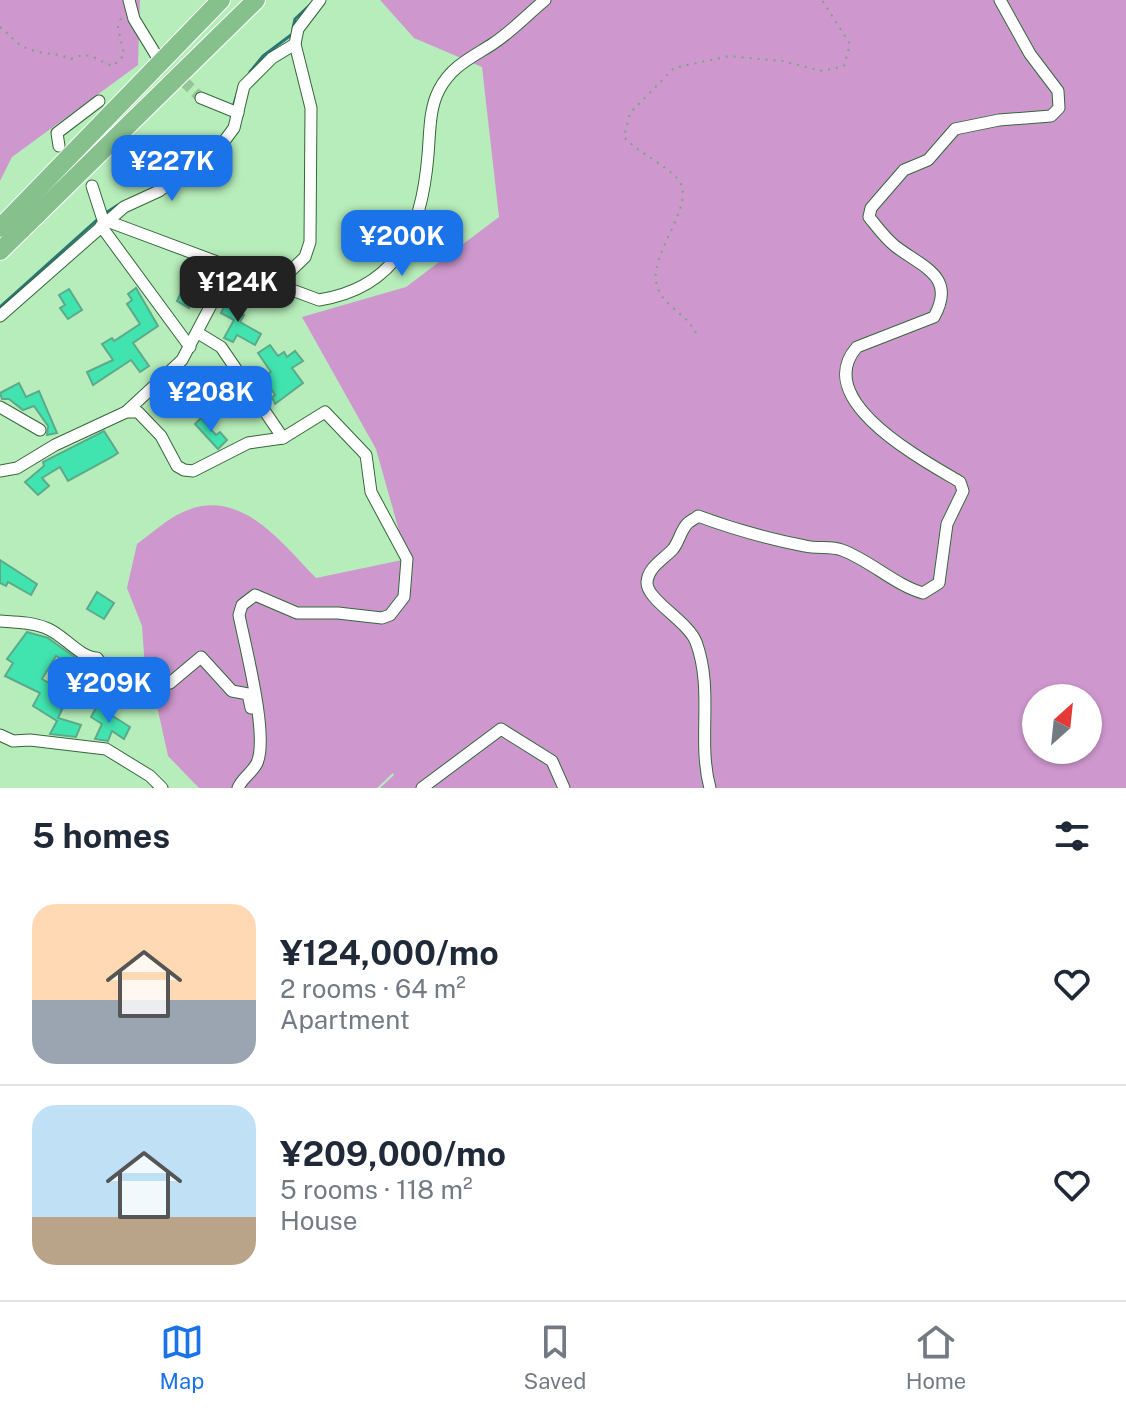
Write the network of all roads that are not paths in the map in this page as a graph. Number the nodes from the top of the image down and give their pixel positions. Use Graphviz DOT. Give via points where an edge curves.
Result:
graph roads {
  1 [pos="221,0"];
  2 [pos="256,0"];
  3 [pos="320,0"];
  4 [pos="545,0"];
  5 [pos="1000,0"];
  6 [pos="129,2"];
  7 [pos="295,44"];
  8 [pos="156,55"];
  9 [pos="201,98"];
  10 [pos="99,101"];
  11 [pos="238,113"];
  12 [pos="59,146"];
  13 [pos="92,186"];
  14 [pos="104,223"];
  15 [pos="0,228"];
  16 [pos="0,251"];
  17 [pos="230,269"];
  18 [pos="276,285"];
  19 [pos="0,316"];
  20 [pos="198,333"];
  21 [pos="190,347"];
  22 [pos="0,407"];
  23 [pos="126,412"];
  24 [pos="40,430"];
  25 [pos="283,438"];
  26 [pos="0,471"];
  27 [pos="0,621"];
  28 [pos="0,735"];
  29 [pos="258,735"];
  30 [pos="162,788"];
  31 [pos="238,788"];
  32 [pos="422,788"];
  33 [pos="564,788"];
  34 [pos="710,788"];
  1 -- 15 [label="highway"];
  2 -- 16 [label="highway"];
  3 -- 7 [label="street" via="298,29"];
  4 -- 18 [label="street" via="492,45 468,56 441,86 433,104 424,199 403,251 366,285 339,297 319,300"];
  5 -- 34 [label="street" via="1058,91 1059,108 1051,116 955,129 928,160 904,170 871,208 869,217 890,242 933,272 942,286 941,304 934,317 857,347 845,371 849,389 874,424 960,482 963,491 947,524 939,583 923,593 837,548 798,545 698,516 687,523 672,550 655,566 647,587 686,624 696,642 706,701"];
  6 -- 8 [label="street"];
  7 -- 11 [label="street" via="244,86"];
  7 -- 18 [label="street" via="311,108 310,242 305,257"];
  9 -- 11 [label="street"];
  10 -- 12 [label="street" via="57,133"];
  11 -- 14 [label="street" via="222,144 159,191"];
  13 -- 14 [label="street"];
  14 -- 17 [label="street"];
  14 -- 19 [label="street"];
  14 -- 21 [label="street"];
  17 -- 18 [label="street"];
  17 -- 20 [label="street"];
  20 -- 21 [label="street"];
  20 -- 25 [label="street" via="221,347"];
  21 -- 23 [label="street"];
  22 -- 24 [label="street"];
  23 -- 25 [label="street" via="146,419 184,470 193,471 248,443"];
  23 -- 26 [label="street" via="17,468"];
  25 -- 29 [label="street" via="325,412 366,455 371,492 402,546 408,577 404,597 382,618 297,613 255,595 242,605 239,615"];
  27 -- 29 [label="street" via="61,635 133,690 170,683 201,657 232,691 248,694"];
  28 -- 30 [label="street" via="13,741 106,749"];
  29 -- 31 [label="street" via="257,764"];
  32 -- 33 [label="street" via="501,729 552,761"];
}
